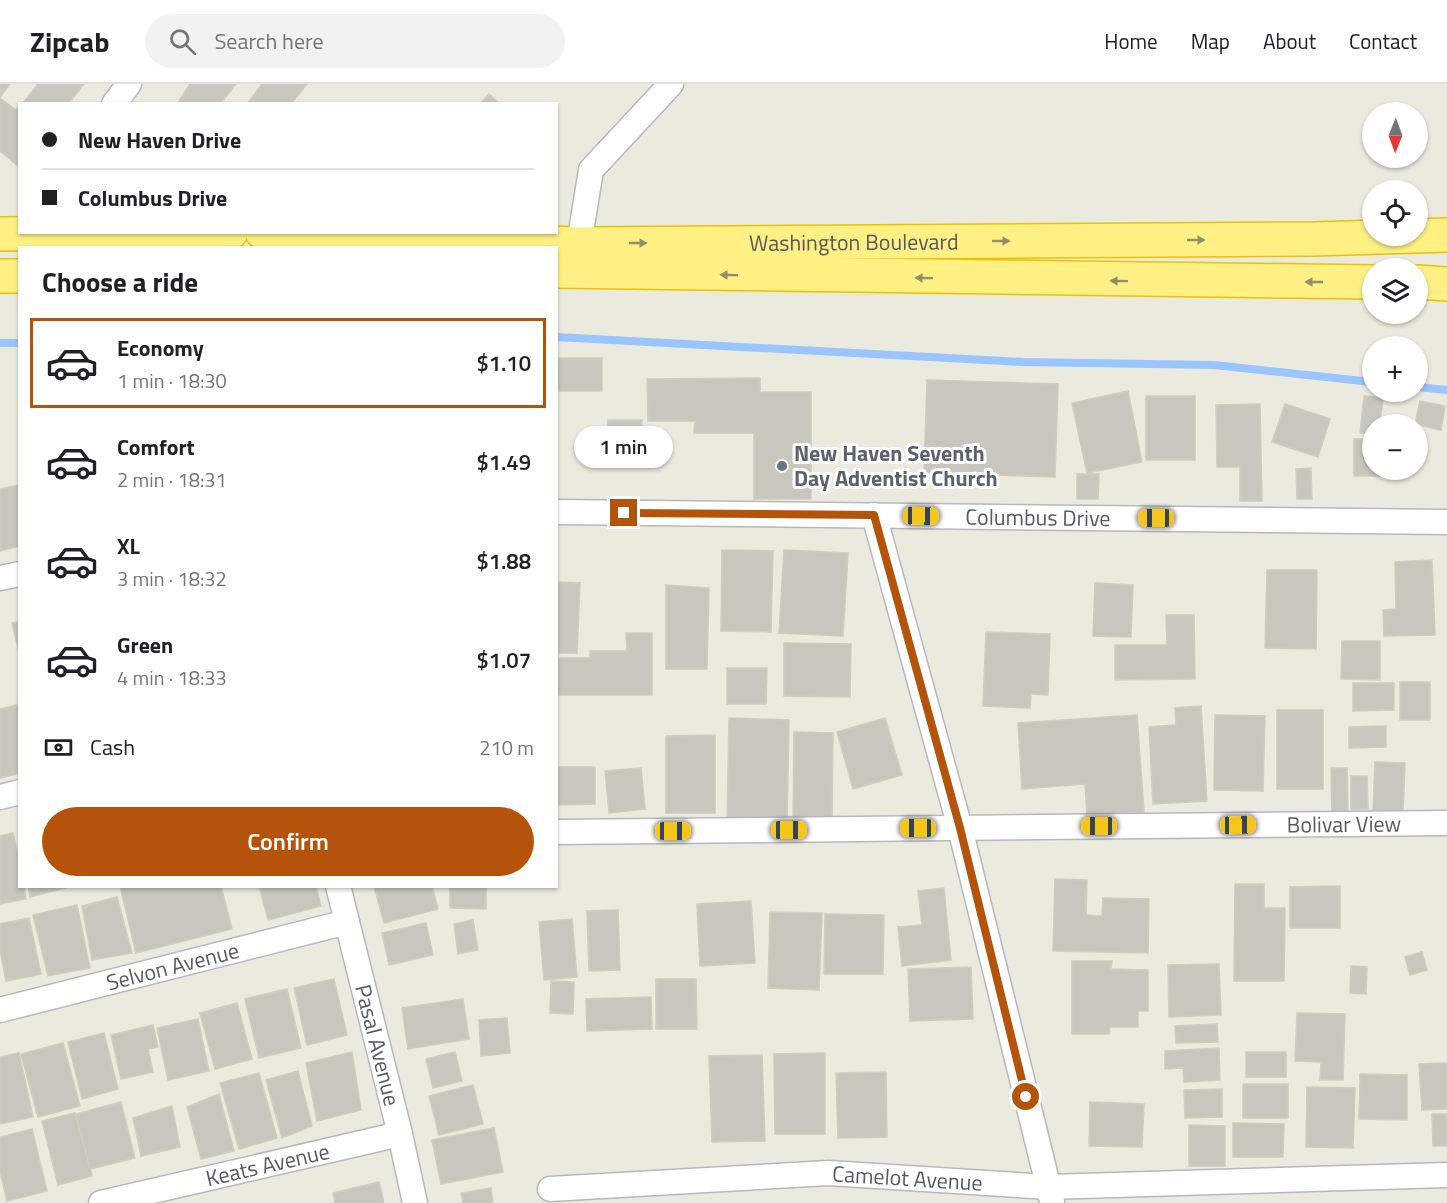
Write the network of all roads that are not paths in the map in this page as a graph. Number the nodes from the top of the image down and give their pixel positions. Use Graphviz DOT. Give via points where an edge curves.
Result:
graph roads {
  1 [pos="129,84"];
  2 [pos="671,84"];
  3 [pos="116,102"];
  4 [pos="0,234"];
  5 [pos="18,234"];
  6 [pos="315,234"];
  7 [pos="1447,235"];
  8 [pos="579,244"];
  9 [pos="558,271"];
  10 [pos="0,276"];
  11 [pos="18,276"];
  12 [pos="1362,282"];
  13 [pos="1428,283"];
  14 [pos="1447,284"];
  15 [pos="558,512"];
  16 [pos="874,515"];
  17 [pos="1447,522"];
  18 [pos="18,574"];
  19 [pos="0,578"];
  20 [pos="18,792"];
  21 [pos="0,797"];
  22 [pos="1447,823"];
  23 [pos="960,828"];
  24 [pos="558,832"];
  25 [pos="338,888"];
  26 [pos="347,922"];
  27 [pos="0,1010"];
  28 [pos="400,1134"];
  29 [pos="1447,1175"];
  30 [pos="550,1189"];
  31 [pos="1050,1195"];
  32 [pos="101,1203"];
  33 [pos="415,1203"];
  1 -- 3 [label="street"];
  2 -- 8 [label="street" via="591,170"];
  4 -- 5 [label="highway"];
  6 -- 8 [label="highway, Washington Boulevard"];
  8 -- 7 [label="highway, Washington Boulevard, one-way"];
  12 -- 9 [label="highway, Washington Boulevard, one-way"];
  10 -- 11 [label="highway"];
  13 -- 14 [label="highway"];
  15 -- 16 [label="street, Columbus Drive"];
  16 -- 17 [label="street, Columbus Drive"];
  16 -- 23 [label="street"];
  18 -- 19 [label="street"];
  20 -- 21 [label="street"];
  22 -- 23 [label="street, Bolivar View"];
  23 -- 24 [label="street, Bolivar View"];
  23 -- 31 [label="street"];
  25 -- 26 [label="street, Pasal Avenue"];
  26 -- 27 [label="street, Selvon Avenue"];
  26 -- 28 [label="street, Pasal Avenue"];
  28 -- 32 [label="street, Keats Avenue"];
  28 -- 33 [label="street, Pasal Avenue"];
  29 -- 31 [label="street, Camelot Avenue"];
  30 -- 31 [label="street, Camelot Avenue" via="829,1173"];
}
